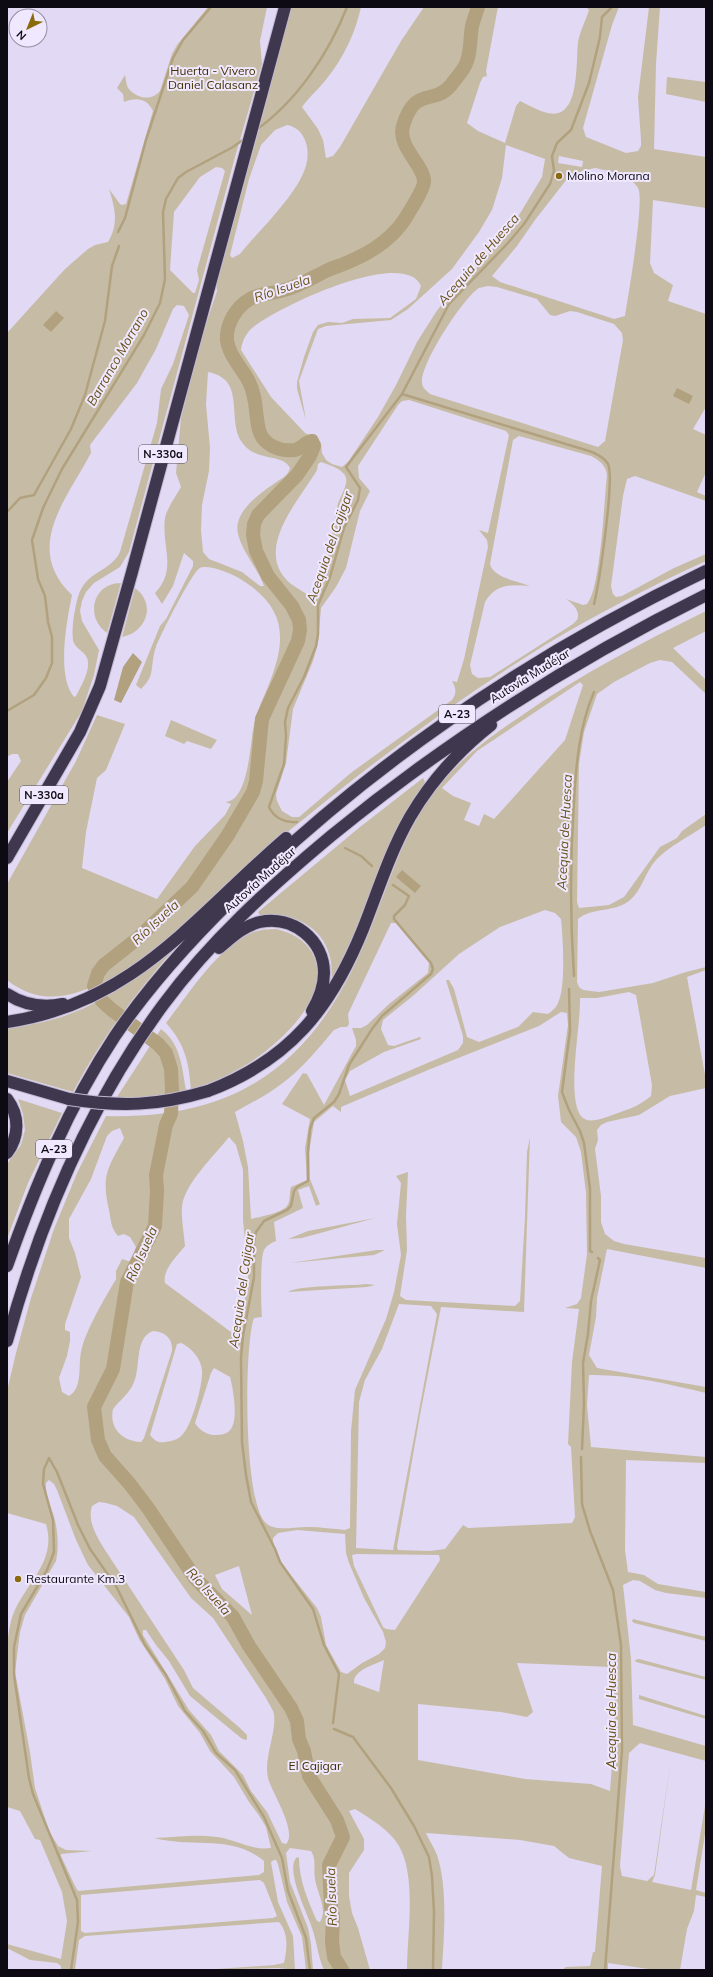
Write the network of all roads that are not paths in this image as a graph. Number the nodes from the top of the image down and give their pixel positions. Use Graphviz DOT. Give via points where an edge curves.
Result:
graph roads {
  1 [pos="285,7"];
  2 [pos="706,571"];
  3 [pos="706,595"];
  4 [pos="558,674"];
  5 [pos="356,790"];
  6 [pos="7,858"];
  7 [pos="172,992"];
  8 [pos="7,994"];
  9 [pos="75,1005"];
  10 [pos="7,1022"];
  11 [pos="269,1059"];
  12 [pos="7,1081"];
  13 [pos="7,1088"];
  14 [pos="7,1099"];
  15 [pos="69,1099"];
  16 [pos="7,1153"];
  17 [pos="7,1266"];
  18 [pos="7,1341"];
  1 -- 6 [label="highway, N-330a" via="96,698 77,739"];
  2 -- 5 [label="highway, Autovía Mudéjar / A-23" via="606,622 517,674 426,736"];
  3 -- 4 [label="highway, Autovía Mudéjar / A-23"];
  4 -- 7 [label="highway, Autovía Mudéjar / A-23" via="486,720 350,820 229,928"];
  4 -- 11 [label="highway" via="552,686 500,719 471,742 450,762 431,786 403,830 360,936 334,989 302,1032"];
  5 -- 9 [label="highway" via="344,790 246,873 146,964 119,983"];
  5 -- 17 [label="highway, Autovía Mudéjar / A-23" via="305,832 240,892 187,946 146,993 114,1038 81,1094 50,1156"];
  7 -- 11 [label="highway" via="182,991 219,948 251,925 275,921 302,930 317,947 323,960 322,989 305,1020"];
  7 -- 18 [label="highway, Autovía Mudéjar / A-23" via="132,1050 96,1111 59,1190 27,1274"];
  8 -- 9 [label="highway" via="34,1005"];
  9 -- 10 [label="highway" via="37,1017"];
  11 -- 15 [label="highway, bridge" via="242,1076 208,1092 173,1101 140,1105"];
  12 -- 15 [label="highway"];
  13 -- 15 [label="highway" via="47,1099"];
  14 -- 16 [label="highway" via="15,1115 17,1128 14,1141"];
}
